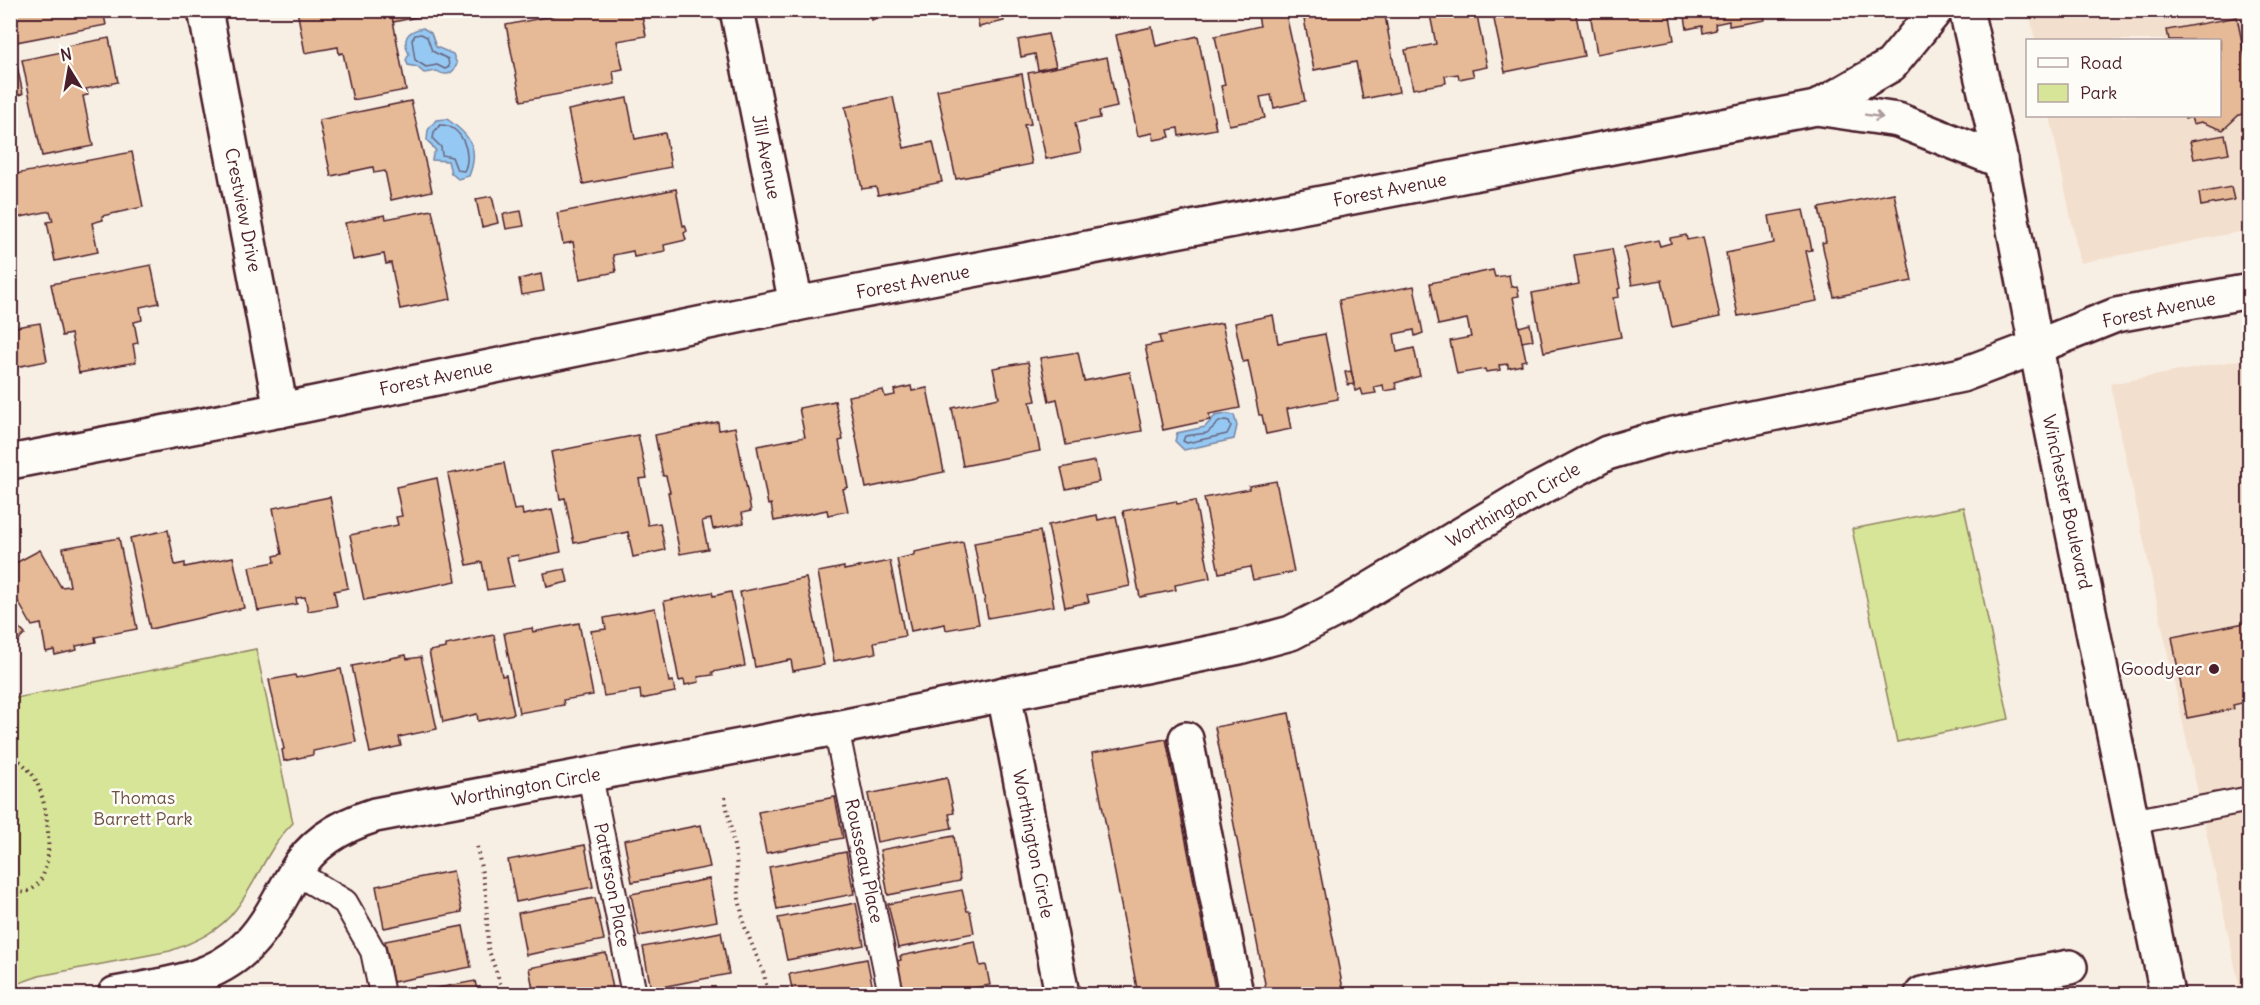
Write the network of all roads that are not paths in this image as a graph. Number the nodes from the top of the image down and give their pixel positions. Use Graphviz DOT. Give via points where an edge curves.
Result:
graph roads {
  1 [pos="205,10"];
  2 [pos="737,10"];
  3 [pos="1936,10"];
  4 [pos="1966,10"];
  5 [pos="1816,108"];
  6 [pos="2001,161"];
  7 [pos="2250,291"];
  8 [pos="796,304"];
  9 [pos="2036,347"];
  10 [pos="282,410"];
  11 [pos="10,462"];
  12 [pos="1004,694"];
  13 [pos="836,728"];
  14 [pos="1186,739"];
  15 [pos="590,776"];
  16 [pos="2250,799"];
  17 [pos="2131,822"];
  18 [pos="295,872"];
  19 [pos="2070,967"];
  20 [pos="123,994"];
  21 [pos="382,994"];
  22 [pos="634,994"];
  23 [pos="891,994"];
  24 [pos="1062,994"];
  25 [pos="1236,994"];
  26 [pos="1922,994"];
  27 [pos="2167,994"];
  1 -- 10 [label="street, Crestview Drive"];
  2 -- 8 [label="street, Jill Avenue"];
  3 -- 5 [label="street, Forest Avenue" via="1891,64"];
  4 -- 6 [label="street, Winchester Boulevard"];
  5 -- 6 [label="street, Forest Avenue, one-way" via="1898,120"];
  5 -- 8 [label="street, Forest Avenue"];
  6 -- 9 [label="street, Winchester Boulevard"];
  7 -- 9 [label="street, Forest Avenue" via="2116,315"];
  8 -- 10 [label="street, Forest Avenue"];
  9 -- 12 [label="street, Worthington Circle" via="1962,375 1669,435 1607,453 1290,633 1239,647"];
  9 -- 17 [label="street, Winchester Boulevard"];
  10 -- 11 [label="street, Forest Avenue"];
  12 -- 13 [label="street, Worthington Circle"];
  12 -- 24 [label="street, Worthington Circle"];
  13 -- 15 [label="street, Worthington Circle"];
  13 -- 23 [label="lane, Rousseau Place"];
  14 -- 25 [label="street"];
  15 -- 18 [label="street, Worthington Circle" via="385,813 350,823 327,837"];
  15 -- 22 [label="lane, Patterson Place"];
  16 -- 17 [label="lane"];
  17 -- 27 [label="street, Winchester Boulevard"];
  18 -- 20 [label="street, Worthington Circle" via="262,930 224,964 177,983"];
  18 -- 21 [label="lane" via="345,902 373,951"];
  19 -- 26 [label="street"];
}
